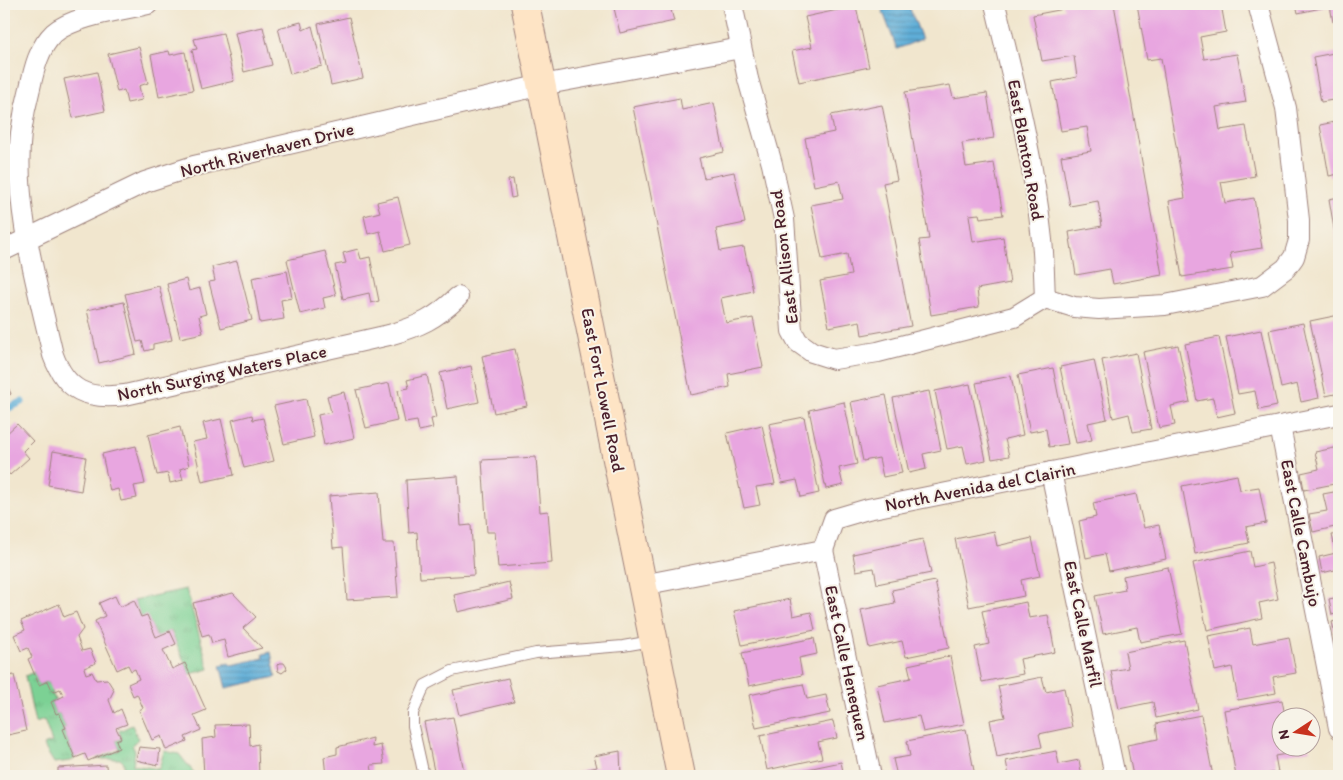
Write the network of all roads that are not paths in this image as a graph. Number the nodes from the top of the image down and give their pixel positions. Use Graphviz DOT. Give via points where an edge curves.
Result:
graph roads {
  1 [pos="148,4"];
  2 [pos="525,4"];
  3 [pos="732,4"];
  4 [pos="995,4"];
  5 [pos="1258,4"];
  6 [pos="741,48"];
  7 [pos="542,85"];
  8 [pos="28,238"];
  9 [pos="4,250"];
  10 [pos="458,297"];
  11 [pos="1045,298"];
  12 [pos="1339,414"];
  13 [pos="1280,426"];
  14 [pos="1051,472"];
  15 [pos="823,550"];
  16 [pos="642,585"];
  17 [pos="653,640"];
  18 [pos="1339,728"];
  19 [pos="424,776"];
  20 [pos="681,776"];
  21 [pos="871,776"];
  22 [pos="1115,776"];
  1 -- 8 [label="street, North Surging Waters Place" via="68,24 54,34 38,58 21,133 20,179"];
  2 -- 7 [label="main road, East Fort Lowell Road"];
  3 -- 6 [label="street, East Allison Road"];
  4 -- 11 [label="street, East Blanton Road" via="1030,156 1042,240"];
  5 -- 11 [label="street" via="1286,108 1300,220 1294,257 1286,268 1262,286 1165,305 1100,309 1074,307"];
  6 -- 7 [label="street, North Riverhaven Drive"];
  6 -- 11 [label="street, East Allison Road" via="784,219 792,331 798,342 812,352 834,359 878,352 1014,317"];
  7 -- 8 [label="street, North Riverhaven Drive" via="186,168 145,182"];
  7 -- 16 [label="main road, East Fort Lowell Road"];
  8 -- 9 [label="street, North Riverhaven Drive"];
  8 -- 10 [label="street, North Surging Waters Place" via="58,368 66,381 93,396 125,395 389,335 428,321"];
  12 -- 13 [label="street, North Avenida del Clairin"];
  13 -- 14 [label="street, North Avenida del Clairin"];
  13 -- 18 [label="street, East Calle Cambujo"];
  14 -- 15 [label="street, North Avenida del Clairin" via="868,509 834,519"];
  14 -- 22 [label="street, East Calle Marfil"];
  15 -- 16 [label="street"];
  15 -- 21 [label="street, East Calle Henequen"];
  16 -- 17 [label="main road, East Fort Lowell Road"];
  17 -- 19 [label="lane" via="623,646 536,653 452,671 426,685 413,713"];
  17 -- 20 [label="main road, East Fort Lowell Road"];
}
